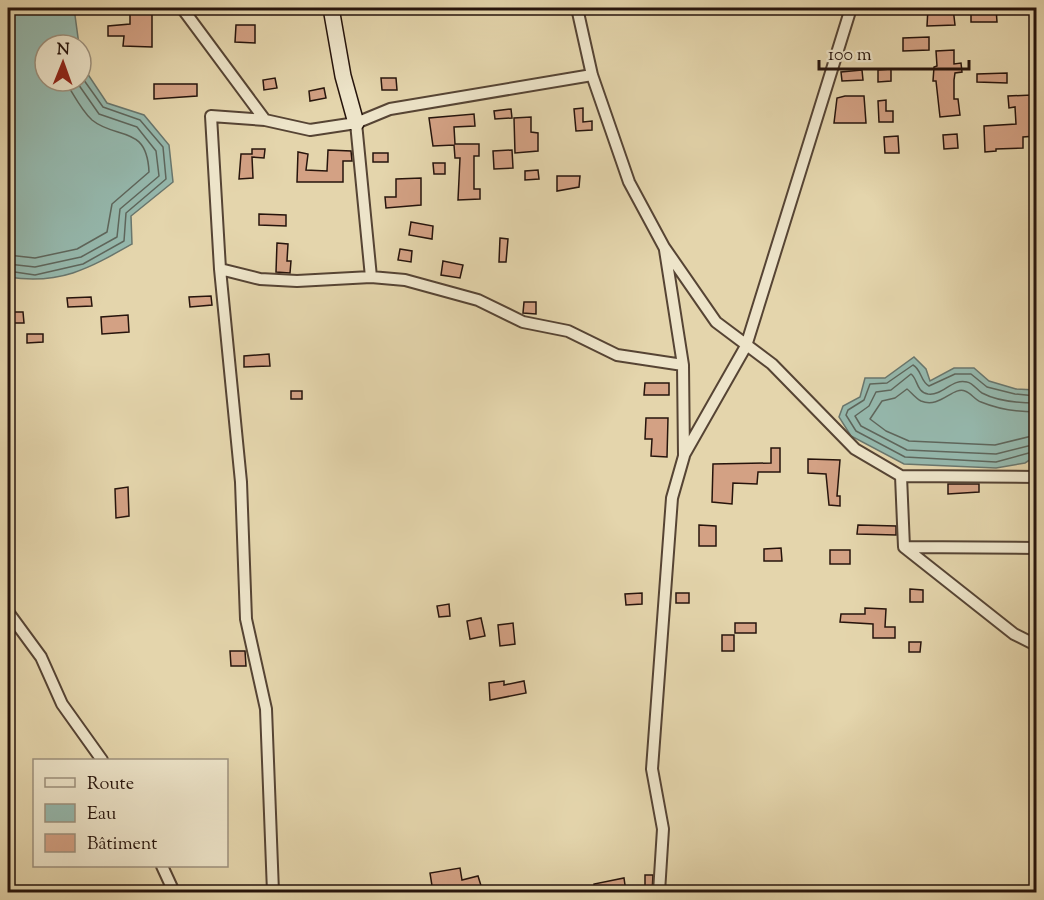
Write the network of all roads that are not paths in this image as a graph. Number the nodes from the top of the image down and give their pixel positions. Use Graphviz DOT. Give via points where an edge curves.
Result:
graph roads {
  1 [pos="182,8"];
  2 [pos="331,8"];
  3 [pos="577,8"];
  4 [pos="851,8"];
  5 [pos="592,75"];
  6 [pos="265,120"];
  7 [pos="356,123"];
  8 [pos="664,247"];
  9 [pos="220,269"];
  10 [pos="371,277"];
  11 [pos="746,346"];
  12 [pos="683,365"];
  13 [pos="684,456"];
  14 [pos="901,476"];
  15 [pos="1036,477"];
  16 [pos="904,547"];
  17 [pos="1036,548"];
  18 [pos="8,612"];
  19 [pos="1036,645"];
  20 [pos="101,759"];
  21 [pos="162,867"];
  22 [pos="174,892"];
  23 [pos="273,892"];
  24 [pos="659,892"];
  1 -- 6 [label="street"];
  2 -- 7 [label="street"];
  3 -- 5 [label="street"];
  4 -- 11 [label="street"];
  5 -- 7 [label="street" via="390,109"];
  5 -- 8 [label="street" via="629,182"];
  6 -- 7 [label="street" via="310,130"];
  6 -- 9 [label="street" via="211,116"];
  7 -- 10 [label="street"];
  8 -- 11 [label="street" via="716,322"];
  8 -- 12 [label="street"];
  9 -- 10 [label="street" via="260,279 297,281"];
  9 -- 23 [label="street" via="241,482 246,619 266,709"];
  10 -- 12 [label="street" via="405,280 478,300 523,322 568,331 617,355"];
  11 -- 13 [label="street"];
  11 -- 14 [label="street" via="771,364 855,449"];
  12 -- 13 [label="street"];
  13 -- 24 [label="street" via="672,498 652,769 663,829"];
  14 -- 15 [label="street"];
  14 -- 16 [label="street"];
  16 -- 17 [label="street"];
  16 -- 19 [label="street" via="1014,634"];
  18 -- 20 [label="street" via="41,657 62,704"];
  21 -- 22 [label="street"];
}
